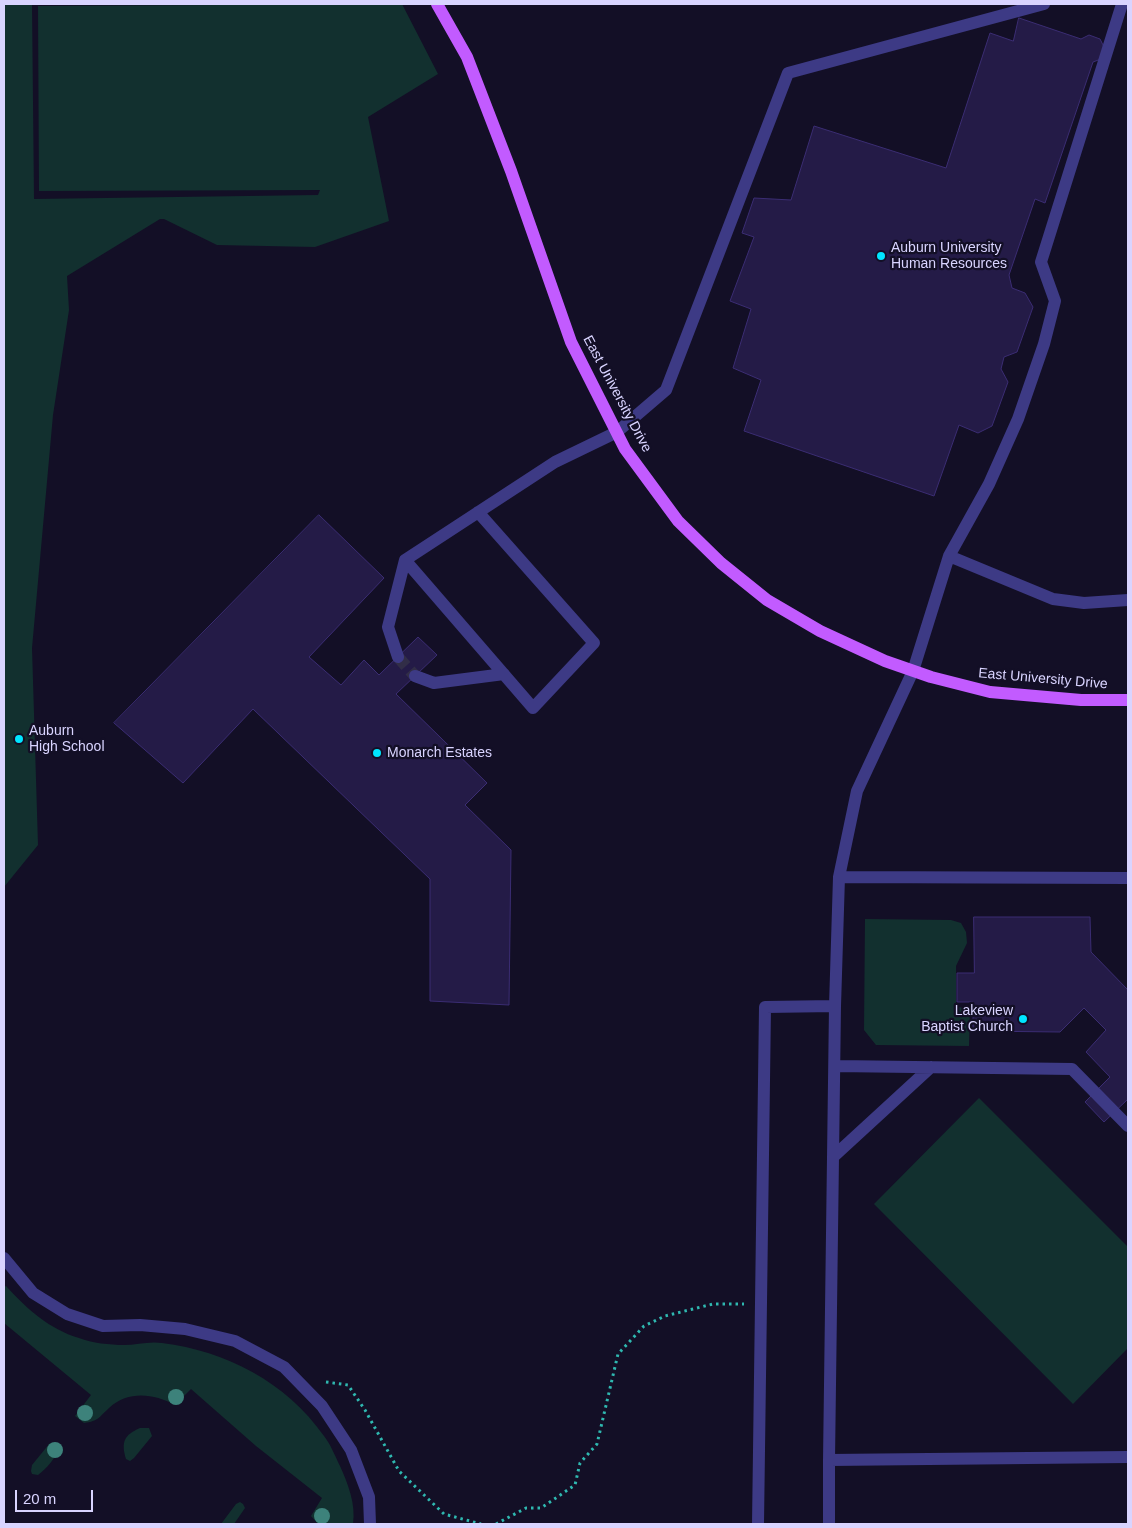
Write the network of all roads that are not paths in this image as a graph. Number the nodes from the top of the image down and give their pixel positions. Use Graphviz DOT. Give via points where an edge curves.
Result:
graph roads {
  1 [pos="436,4"];
  2 [pos="1044,4"];
  3 [pos="1122,4"];
  4 [pos="617,432"];
  5 [pos="478,512"];
  6 [pos="949,556"];
  7 [pos="405,560"];
  8 [pos="1128,600"];
  9 [pos="398,657"];
  10 [pos="913,671"];
  11 [pos="504,674"];
  12 [pos="415,676"];
  13 [pos="1128,700"];
  14 [pos="839,877"];
  15 [pos="1128,878"];
  16 [pos="836,1006"];
  17 [pos="835,1066"];
  18 [pos="931,1067"];
  19 [pos="1128,1126"];
  20 [pos="833,1158"];
  21 [pos="4,1258"];
  22 [pos="1128,1457"];
  23 [pos="830,1460"];
  24 [pos="370,1524"];
  25 [pos="758,1524"];
  26 [pos="830,1524"];
  1 -- 4 [label="main road, East University Drive" via="467,57 571,342"];
  2 -- 4 [label="lane" via="788,73 666,390"];
  3 -- 6 [label="lane" via="1041,262 1055,301 1044,344 1018,419 989,484"];
  4 -- 5 [label="lane" via="555,462"];
  4 -- 10 [label="main road, East University Drive" via="678,521 720,563 768,600 820,631"];
  5 -- 7 [label="lane"];
  5 -- 11 [label="lane" via="594,644 533,708"];
  6 -- 8 [label="lane" via="1053,599 1084,603"];
  6 -- 10 [label="lane"];
  7 -- 9 [label="lane" via="388,627"];
  7 -- 11 [label="lane"];
  10 -- 13 [label="main road, East University Drive" via="990,692 1081,700"];
  10 -- 14 [label="lane" via="856,791"];
  11 -- 12 [label="lane" via="434,683"];
  14 -- 15 [label="lane"];
  14 -- 16 [label="lane"];
  16 -- 17 [label="lane"];
  16 -- 25 [label="lane" via="765,1007"];
  17 -- 18 [label="lane"];
  17 -- 20 [label="lane"];
  18 -- 19 [label="lane" via="1072,1069"];
  18 -- 20 [label="lane"];
  20 -- 23 [label="lane"];
  21 -- 24 [label="lane" via="33,1293 67,1314 103,1326 185,1329 235,1341 284,1367 322,1406 351,1450 369,1497"];
  22 -- 23 [label="lane"];
  23 -- 26 [label="lane"];
}
